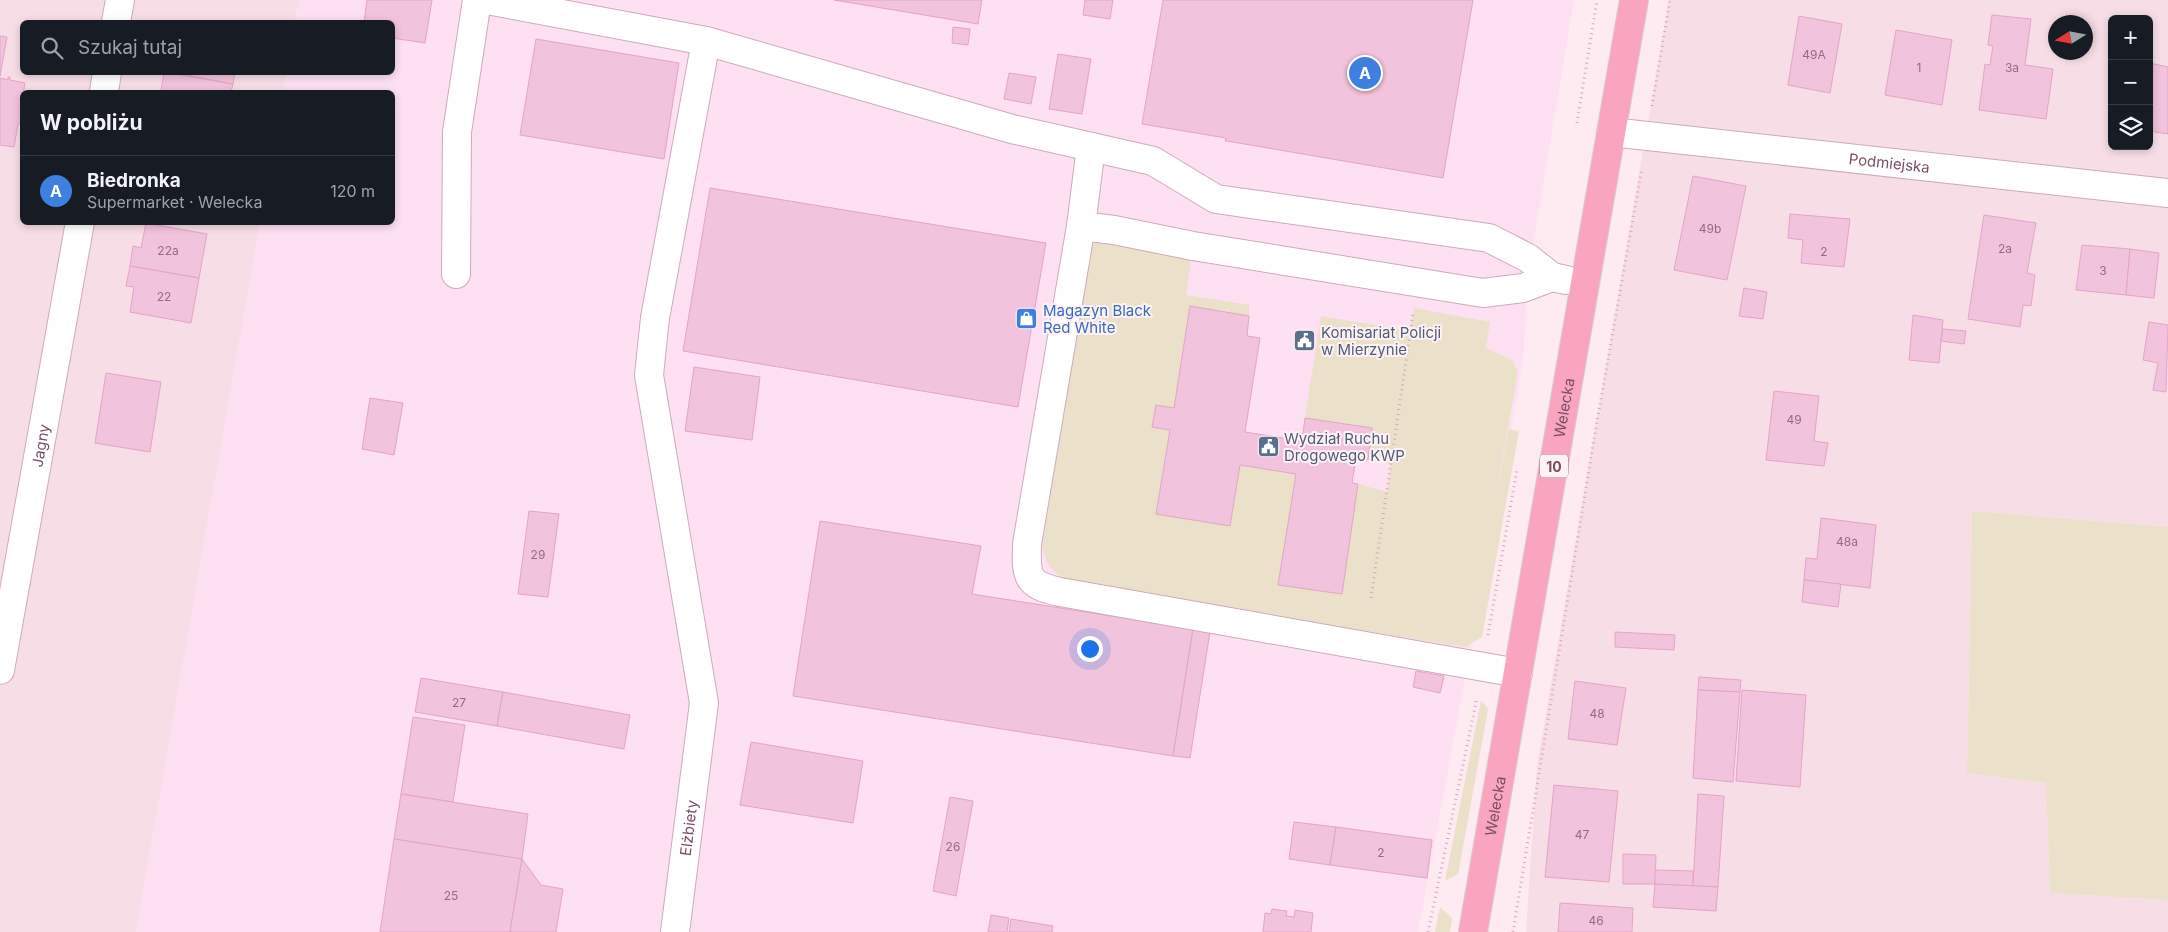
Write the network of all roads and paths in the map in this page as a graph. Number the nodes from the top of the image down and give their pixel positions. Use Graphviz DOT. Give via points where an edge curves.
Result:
graph roads {
  1 [pos="120,0"];
  2 [pos="477,0"];
  3 [pos="487,0"];
  4 [pos="1597,0"];
  5 [pos="1634,0"];
  6 [pos="1670,0"];
  7 [pos="116,20"];
  8 [pos="706,41"];
  9 [pos="107,75"];
  10 [pos="104,90"];
  11 [pos="1577,124"];
  12 [pos="1611,132"];
  13 [pos="1647,136"];
  14 [pos="1091,147"];
  15 [pos="2168,193"];
  16 [pos="79,225"];
  17 [pos="1081,226"];
  18 [pos="456,274"];
  19 [pos="1552,277"];
  20 [pos="1418,284"];
  21 [pos="1586,284"];
  22 [pos="1519,461"];
  23 [pos="1371,598"];
  24 [pos="1482,666"];
  25 [pos="0,670"];
  26 [pos="1518,673"];
  27 [pos="675,932"];
  28 [pos="1428,932"];
  29 [pos="1473,932"];
  30 [pos="1512,932"];
  1 -- 7 [label="street"];
  2 -- 18 [label="street" via="457,132"];
  3 -- 8 [label="street"];
  4 -- 11 [label="path"];
  5 -- 12 [label="main road, Welecka / 10"];
  6 -- 13 [label="path"];
  8 -- 14 [label="street" via="1012,129"];
  8 -- 27 [label="street, Elżbiety" via="655,318 649,375 704,703"];
  9 -- 10 [label="street"];
  12 -- 13 [label="street, Podmiejska"];
  12 -- 21 [label="main road, Welecka / 10"];
  13 -- 15 [label="street, Podmiejska"];
  13 -- 30 [label="path"];
  14 -- 17 [label="street"];
  14 -- 19 [label="street" via="1153,162 1216,199 1489,238 1528,258"];
  16 -- 25 [label="street, Jagny"];
  17 -- 20 [label="street"];
  17 -- 24 [label="street" via="1027,544 1026,570 1032,580 1041,588 1060,592"];
  19 -- 20 [label="street" via="1522,288 1483,293"];
  19 -- 21 [label="street"];
  20 -- 23 [label="path"];
  21 -- 26 [label="main road, Welecka / 10"];
  22 -- 24 [label="path"];
  24 -- 26 [label="street"];
  24 -- 28 [label="path"];
  26 -- 29 [label="main road, Welecka / 10"];
}
